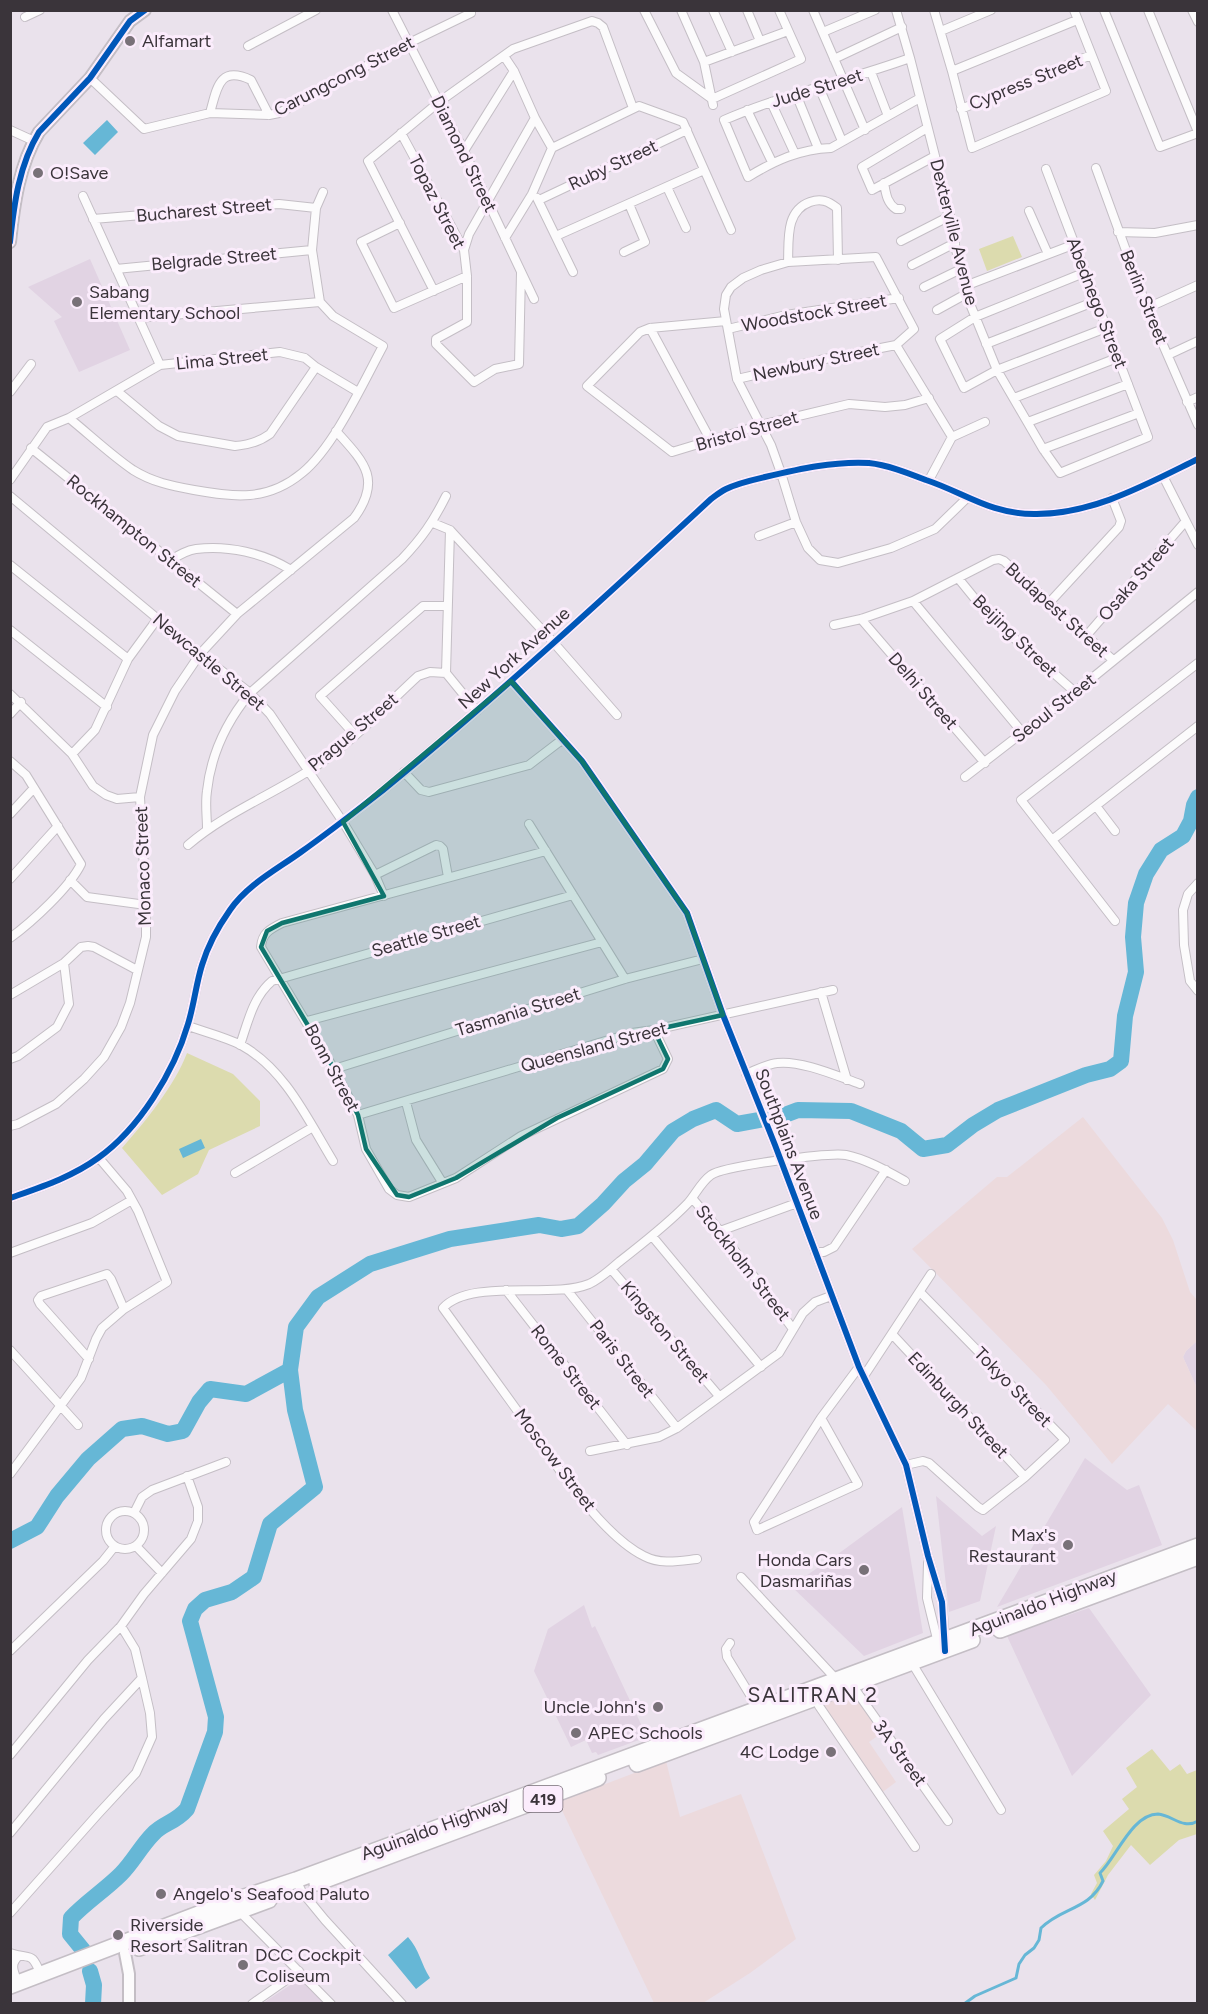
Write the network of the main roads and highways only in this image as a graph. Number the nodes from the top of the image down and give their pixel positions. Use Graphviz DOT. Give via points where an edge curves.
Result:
graph roads {
  1 [pos="124,10"];
  2 [pos="137,14"];
  3 [pos="10,242"];
  4 [pos="1197,1546"];
  5 [pos="1197,1557"];
  6 [pos="942,1644"];
  7 [pos="911,1657"];
  8 [pos="298,1884"];
  9 [pos="237,1906"];
  10 [pos="125,1953"];
  11 [pos="101,1957"];
  12 [pos="75,1967"];
  13 [pos="14,1984"];
  14 [pos="10,1996"];
  15 [pos="129,2004"];
  1 -- 2 [label="main road"];
  2 -- 3 [label="main road" via="90,78 39,132 25,162 13,208"];
  4 -- 6 [label="highway, Aguinaldo Highway / 419"];
  5 -- 6 [label="highway, Aguinaldo Highway / 419"];
  6 -- 7 [label="highway, Aguinaldo Highway / 419"];
  7 -- 8 [label="highway, Aguinaldo Highway / 419" via="836,1679"];
  7 -- 8 [label="highway, Aguinaldo Highway / 419" via="852,1685"];
  8 -- 9 [label="highway, Aguinaldo Highway / 419"];
  9 -- 10 [label="highway, Aguinaldo Highway / 419"];
  9 -- 11 [label="highway, Aguinaldo Highway / 419"];
  10 -- 11 [label="highway, Aguinaldo Highway / 419"];
  10 -- 15 [label="main road"];
  11 -- 12 [label="highway, Aguinaldo Highway / 419"];
  12 -- 13 [label="highway, Aguinaldo Highway / 419"];
  12 -- 14 [label="highway, Aguinaldo Highway / 419"];
}
